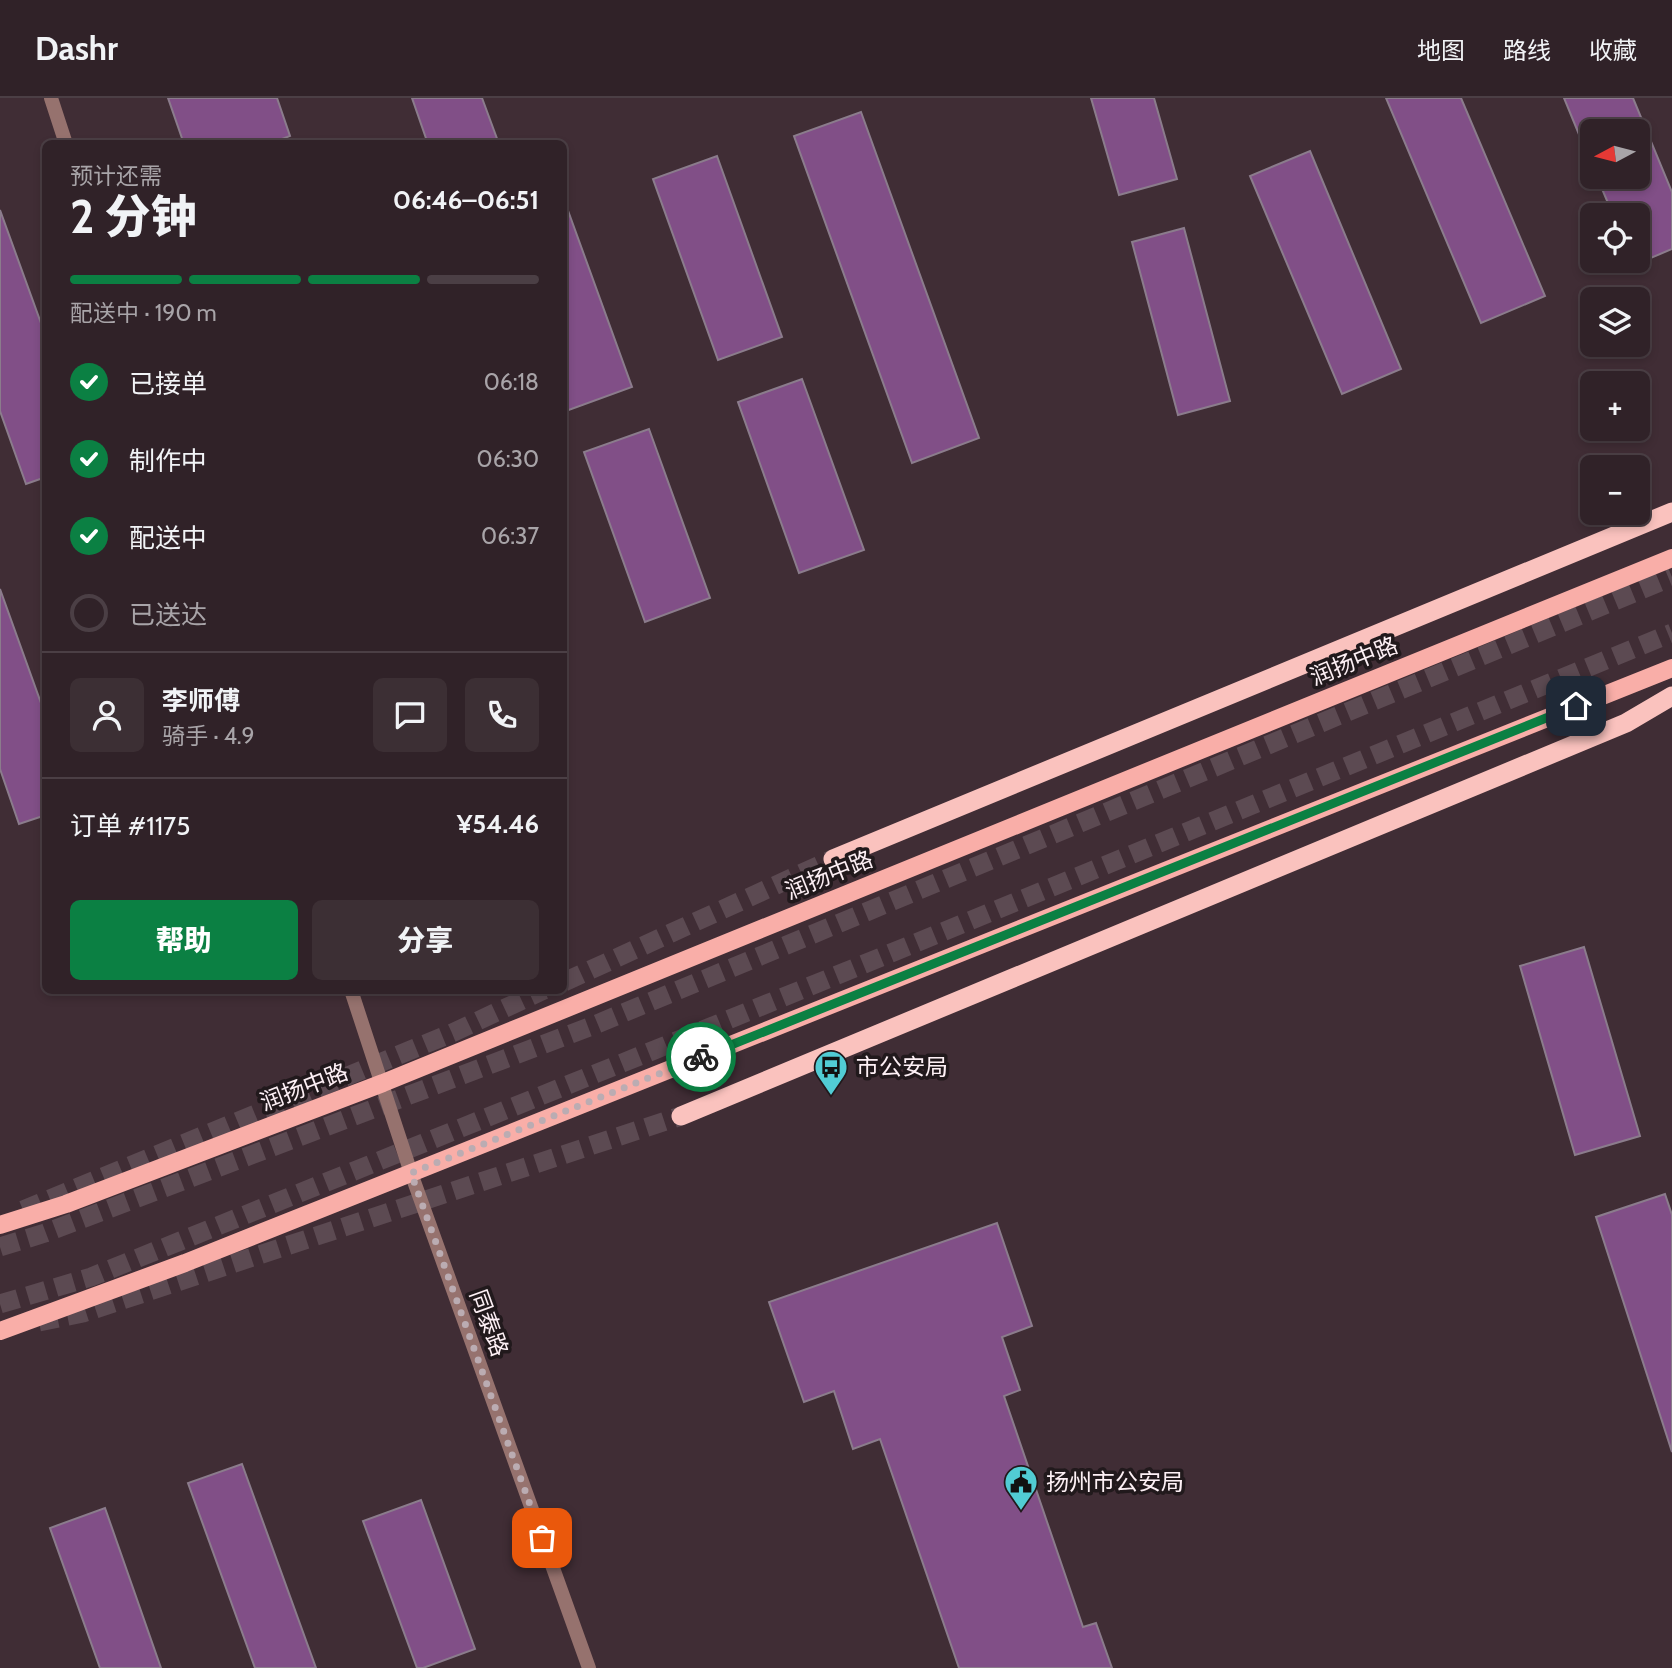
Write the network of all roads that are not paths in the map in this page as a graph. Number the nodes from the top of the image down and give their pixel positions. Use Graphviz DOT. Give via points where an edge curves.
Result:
graph roads {
  1 [pos="51,98"];
  2 [pos="65,140"];
  3 [pos="1672,512"];
  4 [pos="1672,558"];
  5 [pos="1672,668"];
  6 [pos="1672,696"];
  7 [pos="833,859"];
  8 [pos="352,994"];
  9 [pos="383,1083"];
  10 [pos="681,1116"];
  11 [pos="411,1173"];
  12 [pos="0,1225"];
  13 [pos="0,1331"];
  14 [pos="589,1668"];
  1 -- 2 [label="street"];
  3 -- 7 [label="highway"];
  4 -- 9 [label="main road, 润扬中路"];
  5 -- 11 [label="main road"];
  6 -- 10 [label="highway" via="1626,723"];
  8 -- 9 [label="street, 同泰路"];
  9 -- 11 [label="street, 同泰路"];
  9 -- 12 [label="main road, 润扬中路"];
  11 -- 13 [label="main road"];
  11 -- 14 [label="street, 同泰路"];
}
